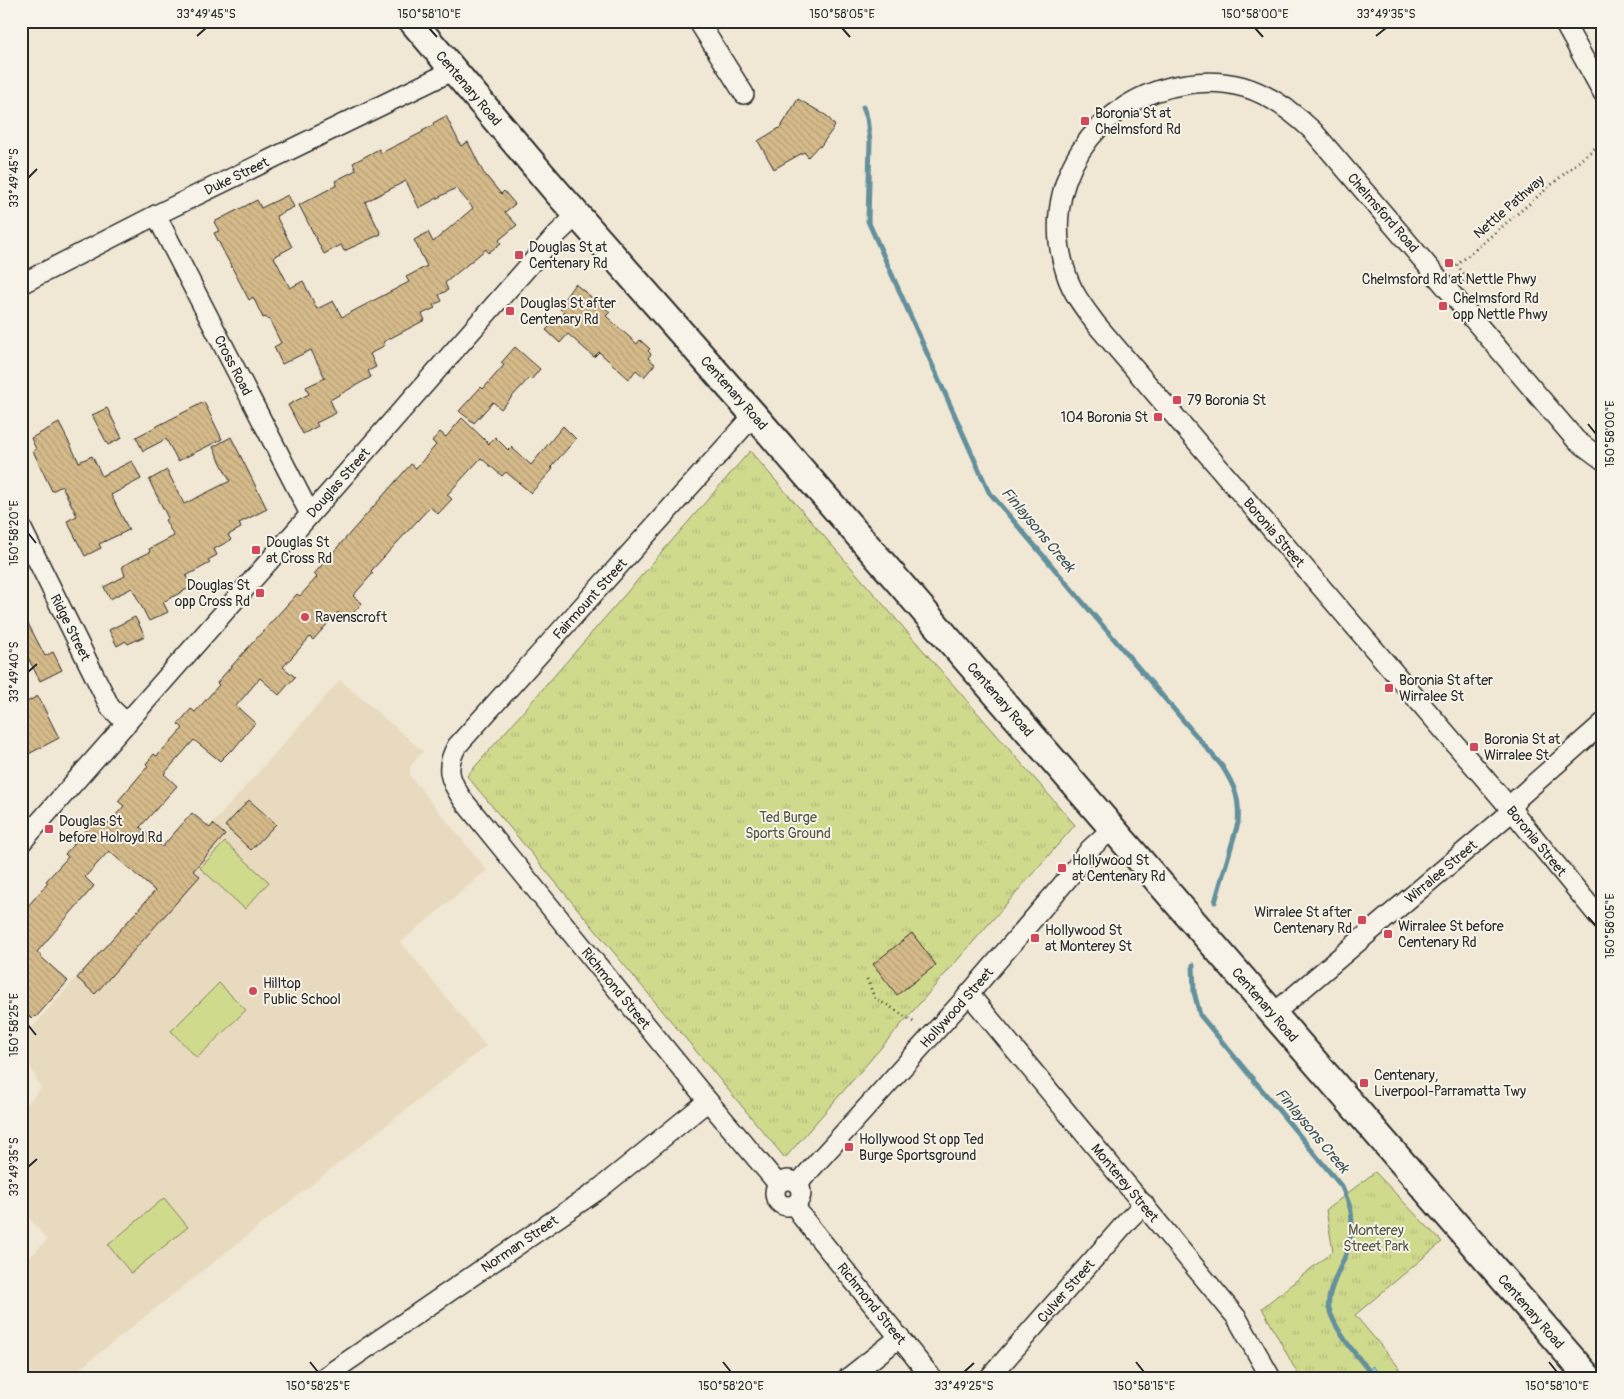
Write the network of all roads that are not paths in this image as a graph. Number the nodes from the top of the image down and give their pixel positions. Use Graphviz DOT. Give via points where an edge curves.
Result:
graph roads {
  1 [pos="412,21"];
  2 [pos="698,21"];
  3 [pos="1563,21"];
  4 [pos="454,70"];
  5 [pos="1603,93"];
  6 [pos="744,94"];
  7 [pos="1112,115"];
  8 [pos="577,214"];
  9 [pos="156,216"];
  10 [pos="21,284"];
  11 [pos="754,414"];
  12 [pos="1603,460"];
  13 [pos="310,514"];
  14 [pos="21,527"];
  15 [pos="1603,723"];
  16 [pos="127,724"];
  17 [pos="457,791"];
  18 [pos="1510,808"];
  19 [pos="1112,828"];
  20 [pos="21,843"];
  21 [pos="1603,922"];
  22 [pos="969,994"];
  23 [pos="1273,1014"];
  24 [pos="708,1101"];
  25 [pos="778,1184"];
  26 [pos="798,1185"];
  27 [pos="1144,1204"];
  28 [pos="795,1205"];
  29 [pos="900,1338"];
  30 [pos="323,1378"];
  31 [pos="848,1378"];
  32 [pos="932,1378"];
  33 [pos="989,1378"];
  34 [pos="1271,1378"];
  35 [pos="1589,1378"];
  1 -- 4 [label="main road, Centenary Road"];
  2 -- 6 [label="street"];
  3 -- 5 [label="street"];
  4 -- 8 [label="main road, Centenary Road"];
  4 -- 9 [label="street, Duke Street"];
  7 -- 12 [label="street, Chelmsford Road" via="1134,100 1165,88 1195,83 1227,83 1269,97 1298,116 1576,440"];
  7 -- 18 [label="street, Boronia Street" via="1081,149 1069,172 1060,204 1060,250 1076,296 1096,324"];
  8 -- 11 [label="main road, Centenary Road"];
  8 -- 13 [label="street, Douglas Street"];
  9 -- 10 [label="street, Duke Street"];
  9 -- 13 [label="street, Cross Road"];
  11 -- 17 [label="street, Fairmount Street" via="458,746 450,762 449,775"];
  11 -- 19 [label="main road, Centenary Road"];
  13 -- 16 [label="street, Douglas Street"];
  14 -- 16 [label="street, Ridge Street" via="110,707"];
  15 -- 18 [label="street, Wirralee Street"];
  16 -- 20 [label="street, Douglas Street"];
  17 -- 24 [label="street, Richmond Street"];
  18 -- 21 [label="street, Boronia Street"];
  18 -- 23 [label="street, Wirralee Street" via="1504,818"];
  19 -- 22 [label="street, Hollywood Street" via="1090,849"];
  19 -- 23 [label="main road, Centenary Road"];
  22 -- 26 [label="street, Hollywood Street"];
  22 -- 27 [label="street, Monterey Street"];
  23 -- 35 [label="main road, Centenary Road"];
  24 -- 25 [label="street, Richmond Street"];
  24 -- 30 [label="street, Norman Street" via="598,1190"];
  25 -- 26 [label="street" via="788,1180"];
  25 -- 28 [label="street" via="774,1195 777,1202 787,1207"];
  26 -- 28 [label="street" via="801,1196"];
  27 -- 33 [label="street, Culver Street"];
  27 -- 34 [label="street, Monterey Street" via="1237,1318"];
  28 -- 29 [label="street, Richmond Street"];
  29 -- 31 [label="street"];
  29 -- 32 [label="street, Richmond Street"];
}
